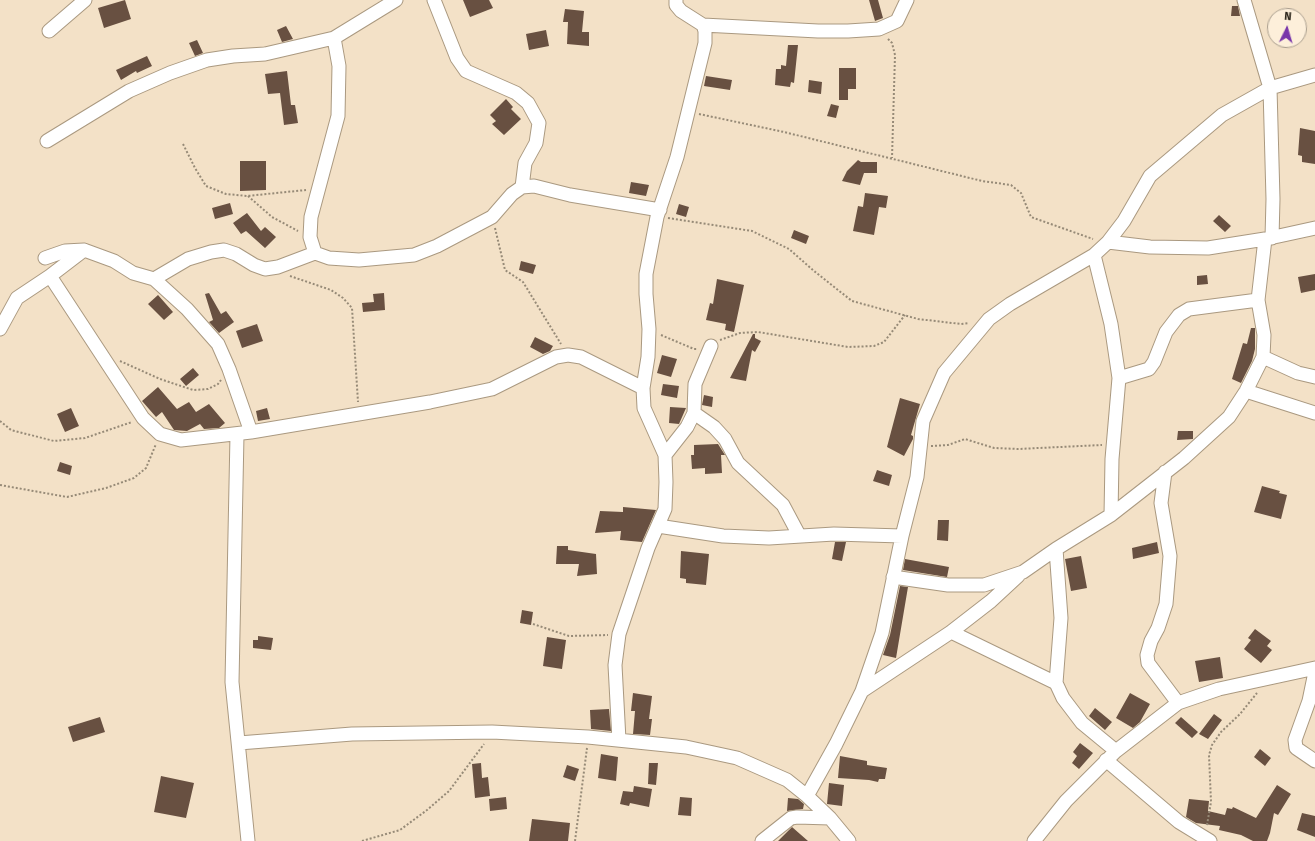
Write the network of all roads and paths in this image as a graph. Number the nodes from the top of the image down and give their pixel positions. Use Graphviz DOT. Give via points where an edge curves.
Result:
graph roads {
  1 [pos="85,0"];
  2 [pos="396,0"];
  3 [pos="434,0"];
  4 [pos="676,0"];
  5 [pos="907,0"];
  6 [pos="1244,0"];
  7 [pos="703,25"];
  8 [pos="879,29"];
  9 [pos="49,32"];
  10 [pos="334,38"];
  11 [pos="1315,75"];
  12 [pos="1270,88"];
  13 [pos="687,111"];
  14 [pos="47,141"];
  15 [pos="183,144"];
  16 [pos="892,158"];
  17 [pos="318,188"];
  18 [pos="522,188"];
  19 [pos="247,196"];
  20 [pos="659,213"];
  21 [pos="492,217"];
  22 [pos="1315,228"];
  23 [pos="310,237"];
  24 [pos="1269,239"];
  25 [pos="1108,242"];
  26 [pos="84,250"];
  27 [pos="315,253"];
  28 [pos="1094,255"];
  29 [pos="44,258"];
  30 [pos="278,267"];
  31 [pos="50,276"];
  32 [pos="154,279"];
  33 [pos="1258,300"];
  34 [pos="905,315"];
  35 [pos="989,319"];
  36 [pos="0,329"];
  37 [pos="649,329"];
  38 [pos="710,346"];
  39 [pos="568,355"];
  40 [pos="1263,357"];
  41 [pos="119,360"];
  42 [pos="229,370"];
  43 [pos="1315,377"];
  44 [pos="1119,378"];
  45 [pos="643,388"];
  46 [pos="1246,392"];
  47 [pos="694,413"];
  48 [pos="1315,413"];
  49 [pos="359,415"];
  50 [pos="143,418"];
  51 [pos="0,421"];
  52 [pos="251,432"];
  53 [pos="160,434"];
  54 [pos="237,435"];
  55 [pos="1113,444"];
  56 [pos="920,448"];
  57 [pos="665,455"];
  58 [pos="1165,472"];
  59 [pos="0,485"];
  60 [pos="1111,515"];
  61 [pos="658,526"];
  62 [pos="799,535"];
  63 [pos="902,536"];
  64 [pos="1056,549"];
  65 [pos="1023,572"];
  66 [pos="894,577"];
  67 [pos="533,624"];
  68 [pos="952,632"];
  69 [pos="619,634"];
  70 [pos="1315,668"];
  71 [pos="1315,672"];
  72 [pos="1269,678"];
  73 [pos="1056,683"];
  74 [pos="862,691"];
  75 [pos="1178,703"];
  76 [pos="492,732"];
  77 [pos="588,737"];
  78 [pos="619,740"];
  79 [pos="240,743"];
  80 [pos="1116,751"];
  81 [pos="1106,760"];
  82 [pos="1315,761"];
  83 [pos="807,796"];
  84 [pos="830,818"];
  85 [pos="1207,839"];
  86 [pos="248,841"];
  87 [pos="362,841"];
  88 [pos="575,841"];
  89 [pos="762,841"];
  90 [pos="849,841"];
  91 [pos="1034,841"];
  1 -- 9 [label="street"];
  2 -- 10 [label="street"];
  3 -- 18 [label="street" via="457,58 466,71 516,93 528,103 539,123 536,143 525,163"];
  4 -- 7 [label="street" via="676,5 681,11"];
  5 -- 8 [label="street" via="897,21"];
  6 -- 12 [label="street"];
  7 -- 8 [label="street" via="848,31"];
  7 -- 13 [label="street" via="704,43"];
  8 -- 16 [label="path" via="892,43 895,55"];
  10 -- 14 [label="street" via="265,54 207,60 170,73 130,91"];
  10 -- 17 [label="street" via="339,66 338,116"];
  11 -- 12 [label="street"];
  12 -- 24 [label="street" via="1273,199"];
  12 -- 25 [label="street" via="1222,115 1150,176"];
  13 -- 16 [label="path"];
  13 -- 20 [label="street" via="677,157"];
  15 -- 19 [label="path" via="206,186 226,194"];
  16 -- 25 [label="path" via="975,180 1011,185 1021,193 1031,217 1083,236"];
  17 -- 19 [label="path"];
  17 -- 23 [label="street" via="311,217"];
  18 -- 20 [label="street" via="534,186"];
  18 -- 21 [label="street" via="512,194"];
  19 -- 23 [label="path" via="272,217"];
  20 -- 34 [label="path" via="752,231 789,249 852,301"];
  20 -- 37 [label="street" via="646,274"];
  21 -- 27 [label="street" via="414,255 359,260 329,258"];
  21 -- 39 [label="path" via="505,270 523,282"];
  22 -- 24 [label="street"];
  23 -- 27 [label="street"];
  24 -- 25 [label="street" via="1208,248 1150,247"];
  24 -- 33 [label="street" via="1258,284"];
  25 -- 28 [label="street"];
  26 -- 29 [label="street" via="65,251"];
  26 -- 31 [label="street"];
  26 -- 32 [label="street" via="114,261 133,273"];
  27 -- 30 [label="street"];
  28 -- 35 [label="street"];
  28 -- 44 [label="street" via="1112,324"];
  30 -- 32 [label="street" via="265,269 224,250 188,259"];
  30 -- 49 [label="path" via="304,282 331,290 352,308"];
  31 -- 36 [label="street" via="17,298"];
  31 -- 50 [label="street"];
  32 -- 42 [label="street" via="187,309 218,344"];
  33 -- 40 [label="street" via="1264,335"];
  33 -- 44 [label="street" via="1189,309 1179,315 1166,332 1149,369"];
  34 -- 35 [label="path" via="961,324"];
  34 -- 38 [label="path" via="884,342 874,346 840,346 758,332 725,337"];
  35 -- 56 [label="street" via="944,373 923,421"];
  37 -- 38 [label="path" via="694,349"];
  37 -- 45 [label="street"];
  38 -- 47 [label="street" via="695,384"];
  39 -- 45 [label="street" via="581,357"];
  39 -- 49 [label="street" via="556,357 492,389"];
  40 -- 43 [label="street" via="1298,373"];
  40 -- 46 [label="street"];
  41 -- 42 [label="path" via="160,379 193,390 208,389 218,384"];
  42 -- 52 [label="street"];
  44 -- 55 [label="street"];
  45 -- 57 [label="street" via="644,408"];
  46 -- 48 [label="street"];
  46 -- 58 [label="street" via="1229,417"];
  47 -- 57 [label="street" via="687,427"];
  47 -- 62 [label="street" via="726,439 738,463 783,505"];
  49 -- 52 [label="street"];
  50 -- 51 [label="path" via="86,438 54,441 11,430"];
  50 -- 53 [label="street"];
  52 -- 54 [label="street"];
  53 -- 54 [label="street" via="181,440"];
  53 -- 59 [label="path" via="146,468 134,478 106,488 66,497"];
  54 -- 79 [label="street" via="232,682"];
  55 -- 56 [label="path" via="1018,449 994,448 965,439 948,445"];
  55 -- 60 [label="street"];
  56 -- 63 [label="street" via="917,478"];
  57 -- 61 [label="street" via="665,509"];
  58 -- 60 [label="street"];
  58 -- 75 [label="street" via="1161,503 1170,556 1166,604 1147,655 1148,662"];
  60 -- 64 [label="street"];
  61 -- 62 [label="street" via="723,536 769,538"];
  61 -- 69 [label="street"];
  62 -- 63 [label="street"];
  63 -- 66 [label="street"];
  64 -- 65 [label="street"];
  64 -- 73 [label="street" via="1061,618"];
  65 -- 66 [label="street" via="984,585 948,586"];
  65 -- 68 [label="street"];
  66 -- 74 [label="street" via="882,633"];
  67 -- 69 [label="path" via="569,636"];
  68 -- 73 [label="street"];
  68 -- 74 [label="street"];
  69 -- 78 [label="street" via="615,666"];
  70 -- 72 [label="street"];
  71 -- 82 [label="street" via="1309,701 1295,740 1296,748"];
  72 -- 75 [label="street" via="1219,689"];
  72 -- 85 [label="path" via="1212,745 1209,755 1211,802"];
  73 -- 80 [label="street" via="1063,698 1082,723"];
  74 -- 83 [label="street"];
  75 -- 80 [label="street"];
  76 -- 77 [label="street"];
  76 -- 79 [label="street" via="352,734"];
  76 -- 87 [label="path" via="465,772 449,791 427,810 400,830"];
  77 -- 78 [label="street"];
  77 -- 88 [label="path"];
  78 -- 83 [label="street" via="686,746 737,758 787,780"];
  79 -- 86 [label="street"];
  80 -- 81 [label="street"];
  81 -- 85 [label="street" via="1179,822"];
  81 -- 91 [label="street" via="1066,801"];
  83 -- 84 [label="street"];
  84 -- 89 [label="street" via="797,816"];
  84 -- 90 [label="street"];
}
